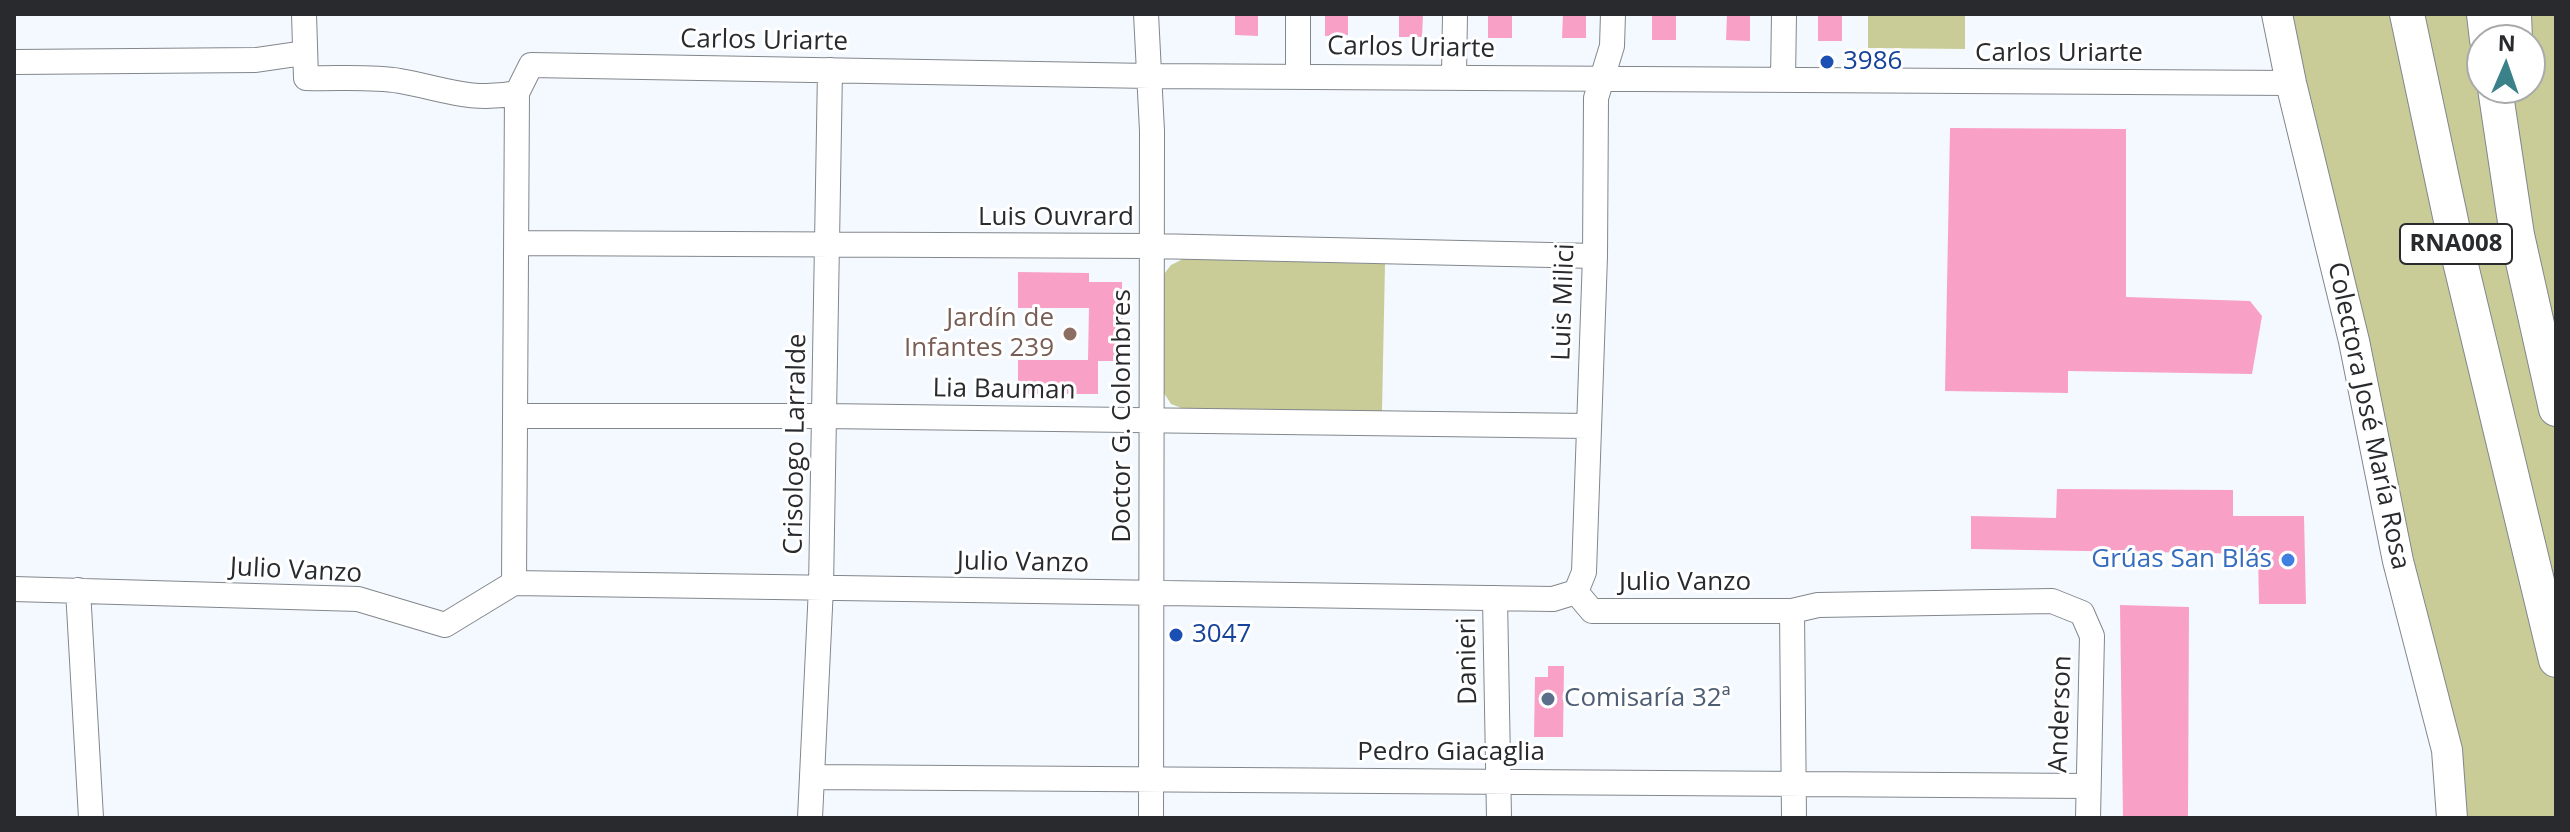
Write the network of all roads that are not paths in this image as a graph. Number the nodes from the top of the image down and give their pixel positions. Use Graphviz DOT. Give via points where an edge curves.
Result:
graph roads {
  1 [pos="304,14"];
  2 [pos="1146,14"];
  3 [pos="1298,14"];
  4 [pos="1455,14"];
  5 [pos="1613,14"];
  6 [pos="1784,14"];
  7 [pos="2277,14"];
  8 [pos="2407,14"];
  9 [pos="304,53"];
  10 [pos="14,62"];
  11 [pos="830,70"];
  12 [pos="1298,75"];
  13 [pos="1150,76"];
  14 [pos="1454,77"];
  15 [pos="1602,77"];
  16 [pos="1783,80"];
  17 [pos="2291,83"];
  18 [pos="517,93"];
  19 [pos="2497,104"];
  20 [pos="2515,104"];
  21 [pos="2517,235"];
  22 [pos="517,243"];
  23 [pos="827,245"];
  24 [pos="1152,246"];
  25 [pos="1595,256"];
  26 [pos="2556,409"];
  27 [pos="516,416"];
  28 [pos="824,416"];
  29 [pos="1151,420"];
  30 [pos="1588,426"];
  31 [pos="514,583"];
  32 [pos="821,587"];
  33 [pos="14,589"];
  34 [pos="78,590"];
  35 [pos="1576,592"];
  36 [pos="1150,593"];
  37 [pos="1495,598"];
  38 [pos="1792,611"];
  39 [pos="2082,613"];
  40 [pos="2556,660"];
  41 [pos="814,777"];
  42 [pos="1151,779"];
  43 [pos="1498,781"];
  44 [pos="1794,783"];
  45 [pos="2087,786"];
  46 [pos="91,818"];
  47 [pos="810,818"];
  48 [pos="1151,818"];
  49 [pos="1499,818"];
  50 [pos="1794,818"];
  51 [pos="2088,818"];
  52 [pos="2452,818"];
  1 -- 9 [label="street"];
  2 -- 13 [label="street, Doctor G. Colombres"];
  3 -- 12 [label="street"];
  4 -- 14 [label="street"];
  5 -- 15 [label="street, Luis Milici" via="1612,46"];
  6 -- 16 [label="street"];
  7 -- 17 [label="main road, Colectora José María Rosa"];
  8 -- 40 [label="highway, RNA008" via="2457,249"];
  9 -- 10 [label="street" via="256,60"];
  9 -- 18 [label="street" via="306,78 399,81 492,98"];
  11 -- 13 [label="street, Carlos Uriarte"];
  11 -- 18 [label="street, Carlos Uriarte" via="531,65"];
  11 -- 23 [label="street, Crisologo Larralde"];
  12 -- 13 [label="street, Carlos Uriarte"];
  12 -- 14 [label="street, Carlos Uriarte"];
  13 -- 24 [label="street, Doctor G. Colombres"];
  14 -- 15 [label="street, Carlos Uriarte"];
  15 -- 16 [label="street, Carlos Uriarte"];
  15 -- 25 [label="street, Luis Milici" via="1596,98"];
  16 -- 17 [label="street, Carlos Uriarte"];
  17 -- 52 [label="main road, Colectora José María Rosa" via="2354,341 2398,561 2447,750"];
  18 -- 22 [label="street"];
  19 -- 21 [label="highway, RNA008"];
  20 -- 21 [label="highway, RNA008"];
  21 -- 26 [label="highway, RNA008"];
  22 -- 23 [label="street, Luis Ouvrard"];
  22 -- 27 [label="street"];
  23 -- 24 [label="street, Luis Ouvrard"];
  23 -- 28 [label="street, Crisologo Larralde"];
  24 -- 25 [label="street, Luis Ouvrard"];
  24 -- 29 [label="street, Doctor G. Colombres"];
  25 -- 30 [label="street, Luis Milici"];
  27 -- 28 [label="street, Lia Bauman"];
  27 -- 31 [label="street"];
  28 -- 29 [label="street, Lia Bauman"];
  28 -- 32 [label="street, Crisologo Larralde"];
  29 -- 30 [label="street, Lia Bauman"];
  29 -- 36 [label="street, Doctor G. Colombres"];
  30 -- 35 [label="street, Luis Milici" via="1584,572"];
  31 -- 32 [label="street, Julio Vanzo"];
  31 -- 34 [label="street, Julio Vanzo" via="445,625 358,599"];
  32 -- 36 [label="street, Julio Vanzo"];
  32 -- 41 [label="street, Crisologo Larralde"];
  33 -- 34 [label="street, Julio Vanzo"];
  34 -- 46 [label="street"];
  35 -- 37 [label="street, Julio Vanzo" via="1553,599"];
  35 -- 38 [label="street, Julio Vanzo" via="1592,611"];
  36 -- 37 [label="street, Julio Vanzo"];
  36 -- 42 [label="street, Doctor G. Colombres"];
  37 -- 43 [label="street, Danieri"];
  38 -- 39 [label="street, Julio Vanzo" via="1818,605 2052,601"];
  38 -- 44 [label="street"];
  39 -- 45 [label="street, Anderson" via="2092,636"];
  41 -- 42 [label="street, Pedro Giacaglia"];
  41 -- 47 [label="street, Crisologo Larralde"];
  42 -- 43 [label="street, Pedro Giacaglia"];
  42 -- 48 [label="street, Doctor G. Colombres"];
  43 -- 44 [label="street, Pedro Giacaglia"];
  43 -- 49 [label="street, Danieri"];
  44 -- 45 [label="street, Pedro Giacaglia"];
  44 -- 50 [label="street"];
  45 -- 51 [label="street, Anderson"];
}
